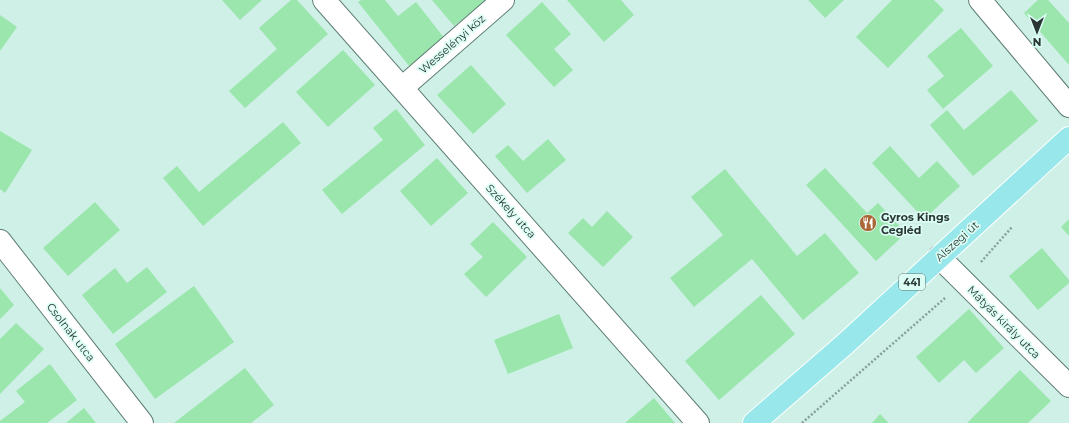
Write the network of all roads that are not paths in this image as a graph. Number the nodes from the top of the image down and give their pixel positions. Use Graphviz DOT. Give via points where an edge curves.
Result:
graph roads {
  1 [pos="324,0"];
  2 [pos="503,0"];
  3 [pos="980,0"];
  4 [pos="402,88"];
  5 [pos="1069,106"];
  6 [pos="1069,138"];
  7 [pos="0,241"];
  8 [pos="939,257"];
  9 [pos="1069,386"];
  10 [pos="142,423"];
  11 [pos="698,423"];
  12 [pos="754,423"];
  1 -- 4 [label="street, Székely utca"];
  2 -- 4 [label="street, Wesselényi köz"];
  3 -- 5 [label="street"];
  4 -- 11 [label="street, Székely utca"];
  6 -- 8 [label="main road, Alszegi út / 441"];
  7 -- 10 [label="street, Csolnak utca"];
  8 -- 9 [label="street, Mátyás király utca"];
  8 -- 12 [label="main road, Alszegi út / 441"];
}
